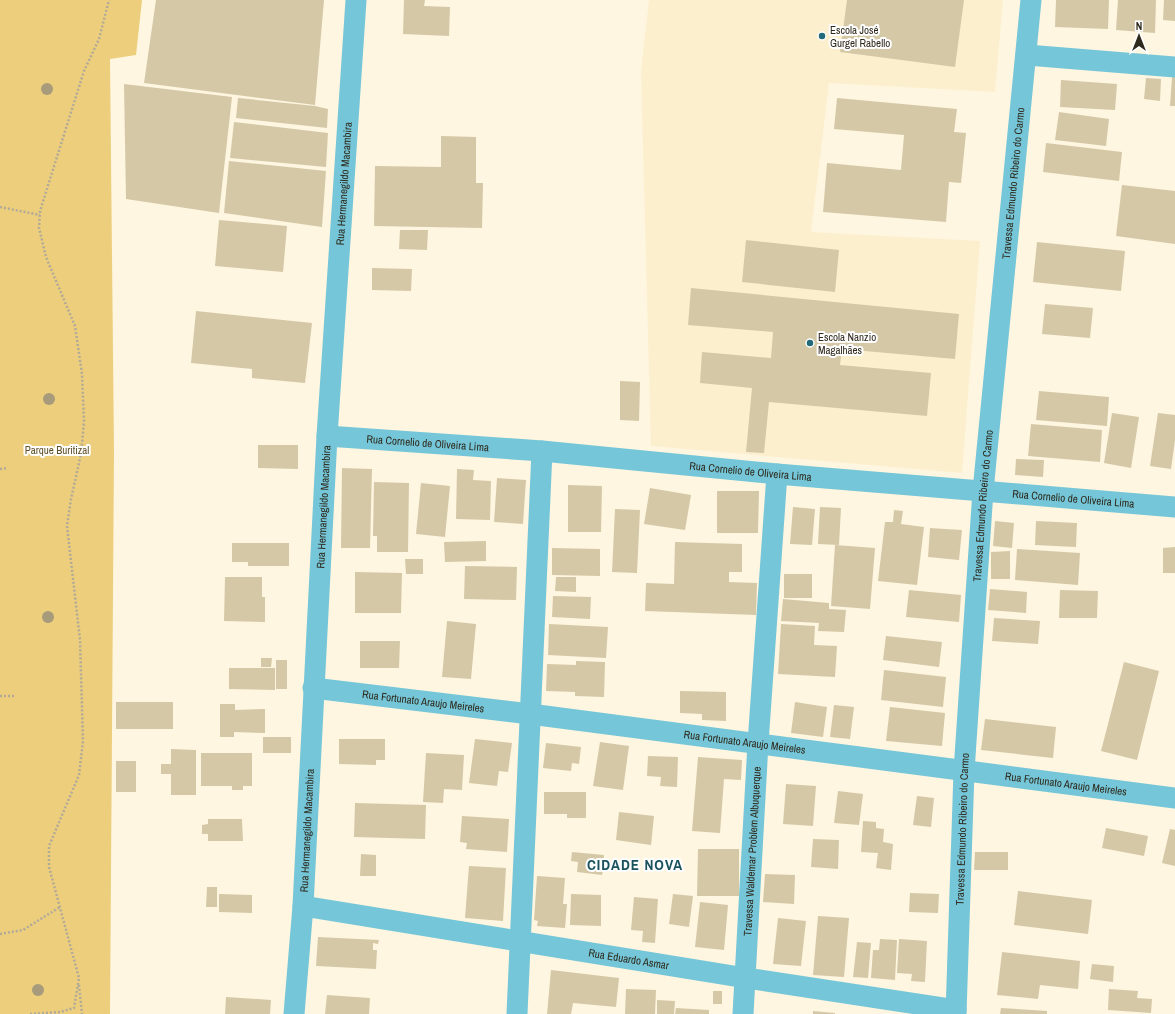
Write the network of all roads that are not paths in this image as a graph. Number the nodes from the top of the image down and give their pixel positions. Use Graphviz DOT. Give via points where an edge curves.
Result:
graph roads {
  1 [pos="356,0"];
  2 [pos="1031,0"];
  3 [pos="1027,55"];
  4 [pos="1175,67"];
  5 [pos="327,436"];
  6 [pos="542,451"];
  7 [pos="777,474"];
  8 [pos="984,491"];
  9 [pos="1175,507"];
  10 [pos="313,688"];
  11 [pos="530,714"];
  12 [pos="758,743"];
  13 [pos="964,771"];
  14 [pos="1175,798"];
  15 [pos="303,906"];
  16 [pos="521,942"];
  17 [pos="746,978"];
  18 [pos="956,1012"];
  19 [pos="294,1014"];
  20 [pos="517,1014"];
  21 [pos="743,1014"];
  1 -- 5 [label="street, Rua Hermanegildo Macambira"];
  2 -- 3 [label="street, Travessa Edmundo Ribeiro do Carmo"];
  3 -- 4 [label="street"];
  3 -- 8 [label="street, Travessa Edmundo Ribeiro do Carmo"];
  5 -- 6 [label="street, Rua Cornelio de Oliveira Lima"];
  5 -- 10 [label="street, Rua Hermanegildo Macambira"];
  6 -- 7 [label="street, Rua Cornelio de Oliveira Lima"];
  6 -- 11 [label="street"];
  7 -- 8 [label="street, Rua Cornelio de Oliveira Lima"];
  7 -- 12 [label="street, Travessa Waldemar Problem Albuquerque"];
  8 -- 9 [label="street, Rua Cornelio de Oliveira Lima"];
  8 -- 13 [label="street, Travessa Edmundo Ribeiro do Carmo"];
  10 -- 11 [label="street, Rua Fortunato Araujo Meireles"];
  10 -- 15 [label="street, Rua Hermanegildo Macambira"];
  11 -- 12 [label="street, Rua Fortunato Araujo Meireles"];
  11 -- 16 [label="street"];
  12 -- 13 [label="street, Rua Fortunato Araujo Meireles"];
  12 -- 17 [label="street, Travessa Waldemar Problem Albuquerque"];
  13 -- 14 [label="street, Rua Fortunato Araujo Meireles"];
  13 -- 18 [label="street, Travessa Edmundo Ribeiro do Carmo"];
  15 -- 16 [label="street, Rua Eduardo Asmar"];
  15 -- 19 [label="street, Rua Hermanegildo Macambira"];
  16 -- 17 [label="street, Rua Eduardo Asmar"];
  16 -- 20 [label="street"];
  17 -- 18 [label="street, Rua Eduardo Asmar"];
  17 -- 21 [label="street, Travessa Waldemar Problem Albuquerque"];
}
